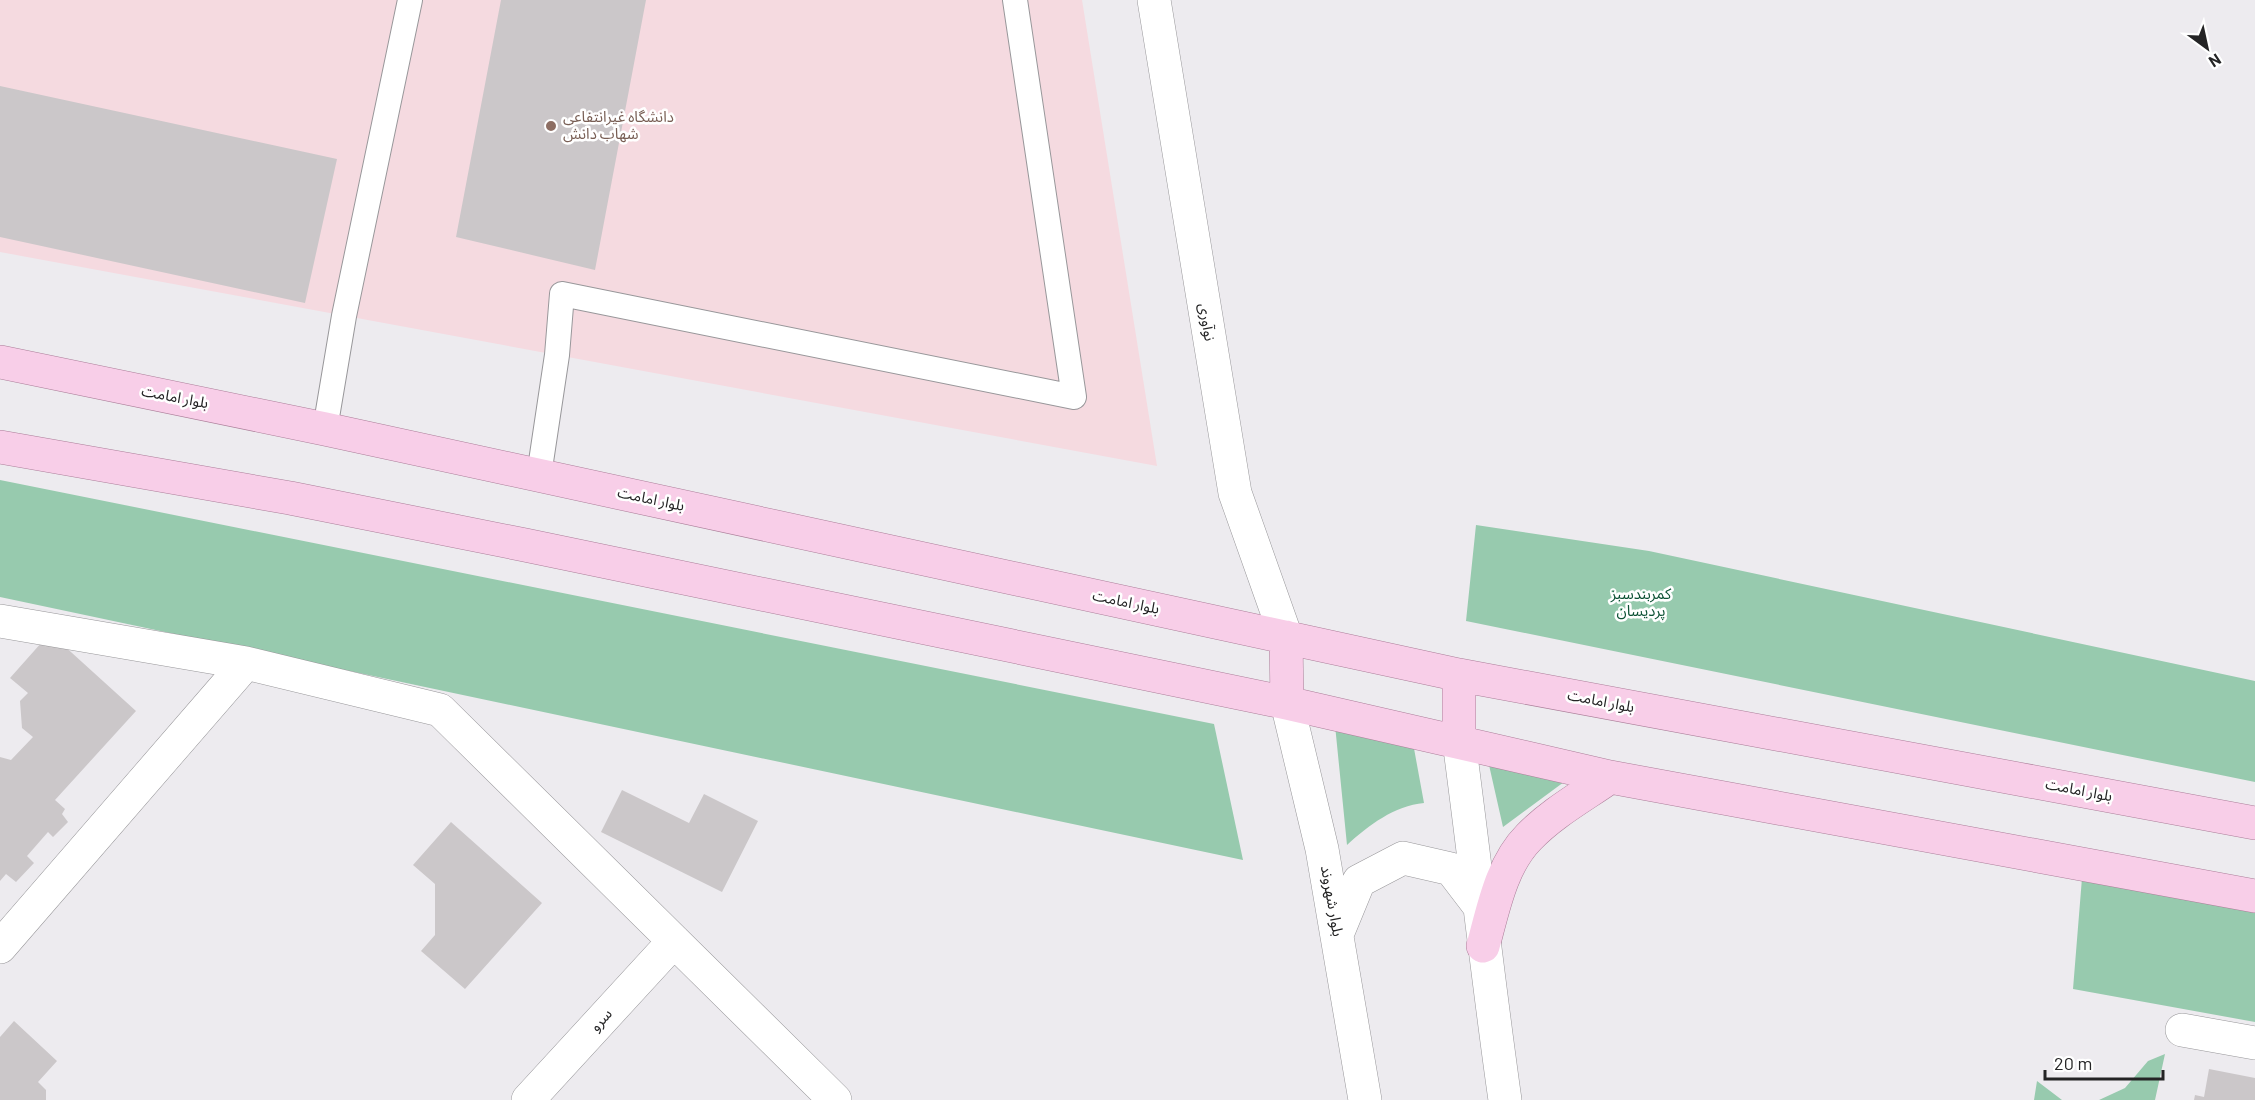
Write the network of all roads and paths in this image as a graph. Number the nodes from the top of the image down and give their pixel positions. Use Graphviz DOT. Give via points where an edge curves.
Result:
graph roads {
  1 [pos="410,0"];
  2 [pos="1015,0"];
  3 [pos="1154,0"];
  4 [pos="0,362"];
  5 [pos="325,429"];
  6 [pos="0,447"];
  7 [pos="539,475"];
  8 [pos="0,621"];
  9 [pos="1286,637"];
  10 [pos="246,663"];
  11 [pos="1459,675"];
  12 [pos="1287,704"];
  13 [pos="1459,741"];
  14 [pos="1610,777"];
  15 [pos="2255,823"];
  16 [pos="2255,896"];
  17 [pos="1481,908"];
  18 [pos="1338,932"];
  19 [pos="674,941"];
  20 [pos="1483,946"];
  21 [pos="0,947"];
  22 [pos="2182,1030"];
  23 [pos="2255,1043"];
  24 [pos="528,1100"];
  25 [pos="835,1100"];
  26 [pos="1365,1100"];
  27 [pos="1505,1100"];
  1 -- 5 [label="lane" via="344,316"];
  2 -- 7 [label="lane" via="1074,397 562,294"];
  3 -- 9 [label="street, نوآوری" via="1235,493"];
  4 -- 5 [label="main road, بلوار امامت"];
  5 -- 7 [label="main road, بلوار امامت"];
  6 -- 12 [label="main road" via="354,511"];
  7 -- 9 [label="main road, بلوار امامت"];
  8 -- 10 [label="street"];
  9 -- 11 [label="main road, بلوار امامت"];
  9 -- 12 [label="main road"];
  10 -- 19 [label="street" via="440,710"];
  10 -- 21 [label="street"];
  11 -- 13 [label="main road"];
  11 -- 15 [label="main road, بلوار امامت"];
  12 -- 13 [label="main road"];
  12 -- 18 [label="street, بلوار شهروند"];
  13 -- 14 [label="main road"];
  13 -- 17 [label="street"];
  14 -- 16 [label="main road"];
  14 -- 20 [label="main road" via="1528,838 1509,866 1496,897"];
  17 -- 18 [label="street" via="1451,869 1403,858 1359,881"];
  17 -- 20 [label="street"];
  18 -- 26 [label="street, بلوار شهروند"];
  19 -- 24 [label="street, سرو"];
  19 -- 25 [label="street"];
  20 -- 27 [label="street"];
  22 -- 23 [label="street"];
}
